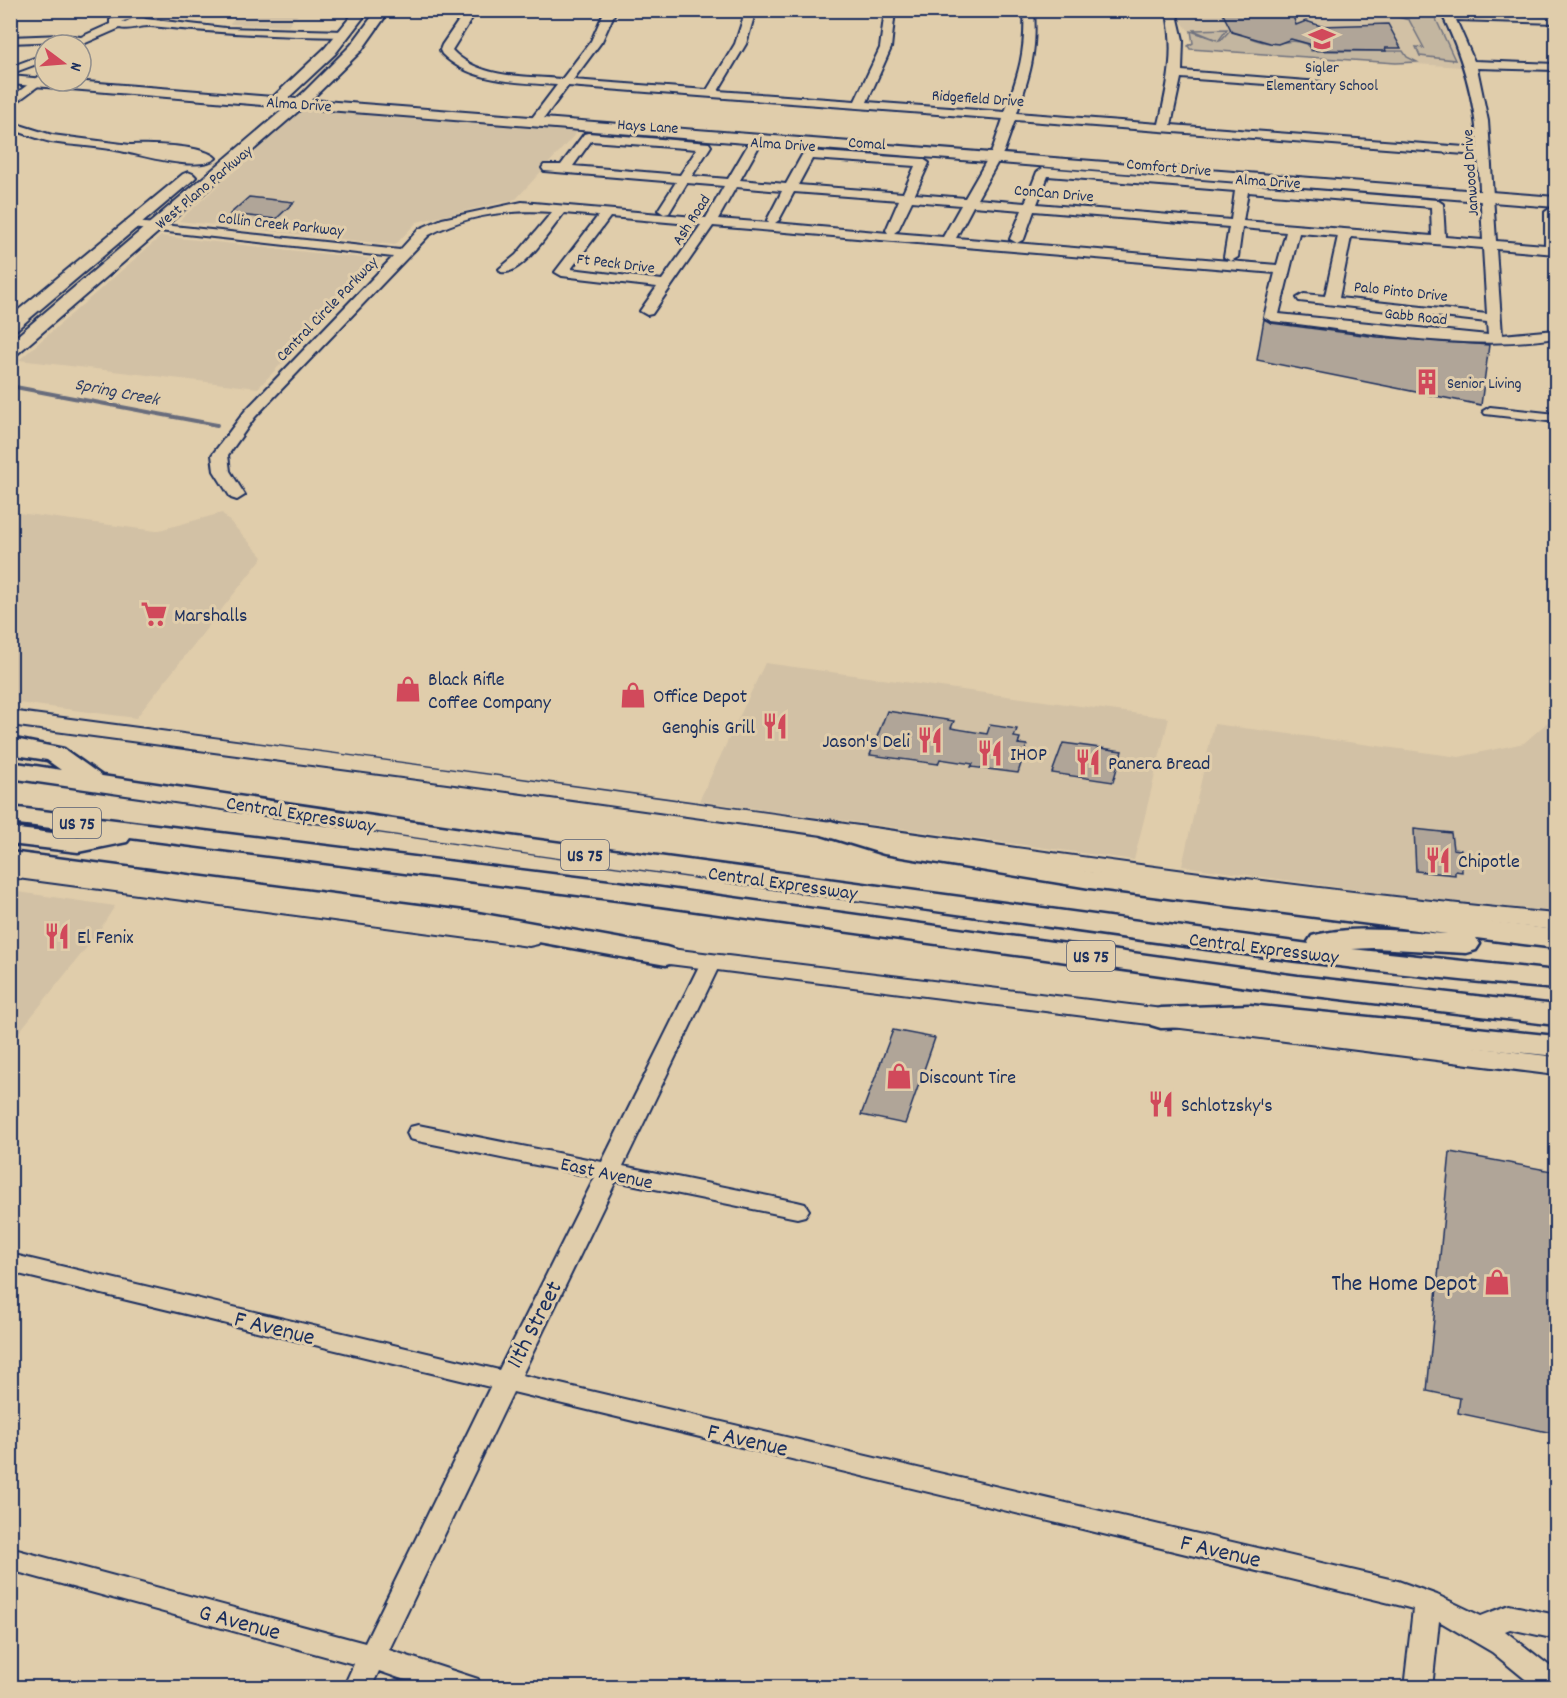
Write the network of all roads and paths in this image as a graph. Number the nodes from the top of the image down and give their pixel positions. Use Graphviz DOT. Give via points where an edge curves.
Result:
graph roads {
  1 [pos="151,10"];
  2 [pos="363,10"];
  3 [pos="384,10"];
  4 [pos="472,10"];
  5 [pos="611,10"];
  6 [pos="751,10"];
  7 [pos="890,10"];
  8 [pos="1029,10"];
  9 [pos="1171,10"];
  10 [pos="1446,14"];
  11 [pos="139,20"];
  12 [pos="1557,20"];
  13 [pos="345,34"];
  14 [pos="93,36"];
  15 [pos="367,36"];
  16 [pos="33,39"];
  17 [pos="10,40"];
  18 [pos="33,64"];
  19 [pos="1469,64"];
  20 [pos="1557,68"];
  21 [pos="1177,74"];
  22 [pos="13,75"];
  23 [pos="33,77"];
  24 [pos="93,79"];
  25 [pos="93,82"];
  26 [pos="565,83"];
  27 [pos="33,85"];
  28 [pos="1320,85"];
  29 [pos="710,94"];
  30 [pos="282,98"];
  31 [pos="304,99"];
  32 [pos="10,104"];
  33 [pos="859,105"];
  34 [pos="262,114"];
  35 [pos="1009,116"];
  36 [pos="538,117"];
  37 [pos="10,125"];
  38 [pos="1164,128"];
  39 [pos="756,141"];
  40 [pos="223,147"];
  41 [pos="1485,152"];
  42 [pos="996,155"];
  43 [pos="210,158"];
  44 [pos="232,161"];
  45 [pos="548,168"];
  46 [pos="564,170"];
  47 [pos="684,179"];
  48 [pos="732,183"];
  49 [pos="789,187"];
  50 [pos="1242,188"];
  51 [pos="1486,192"];
  52 [pos="1557,193"];
  53 [pos="908,197"];
  54 [pos="970,202"];
  55 [pos="1029,207"];
  56 [pos="561,209"];
  57 [pos="1555,209"];
  58 [pos="664,210"];
  59 [pos="607,213"];
  60 [pos="773,220"];
  61 [pos="710,221"];
  62 [pos="131,224"];
  63 [pos="1236,224"];
  64 [pos="154,227"];
  65 [pos="1293,229"];
  66 [pos="892,230"];
  67 [pos="1345,233"];
  68 [pos="1017,238"];
  69 [pos="1439,240"];
  70 [pos="947,242"];
  71 [pos="1491,245"];
  72 [pos="1554,250"];
  73 [pos="403,254"];
  74 [pos="1231,257"];
  75 [pos="506,269"];
  76 [pos="1284,270"];
  77 [pos="666,284"];
  78 [pos="1304,298"];
  79 [pos="1331,301"];
  80 [pos="647,311"];
  81 [pos="1494,319"];
  82 [pos="10,326"];
  83 [pos="1557,334"];
  84 [pos="1495,340"];
  85 [pos="11,349"];
  86 [pos="1490,411"];
  87 [pos="1557,418"];
  88 [pos="237,495"];
  89 [pos="10,718"];
  90 [pos="10,746"];
  91 [pos="10,770"];
  92 [pos="94,781"];
  93 [pos="10,815"];
  94 [pos="831,829"];
  95 [pos="143,832"];
  96 [pos="10,836"];
  97 [pos="10,860"];
  98 [pos="10,870"];
  99 [pos="1557,922"];
  100 [pos="1557,939"];
  101 [pos="1261,947"];
  102 [pos="1557,947"];
  103 [pos="666,956"];
  104 [pos="711,962"];
  105 [pos="1557,980"];
  106 [pos="1557,1015"];
  107 [pos="1161,1018"];
  108 [pos="1557,1046"];
  109 [pos="1557,1066"];
  110 [pos="418,1133"];
  111 [pos="610,1172"];
  112 [pos="796,1210"];
  113 [pos="10,1263"];
  114 [pos="504,1382"];
  115 [pos="10,1559"];
  116 [pos="1427,1603"];
  117 [pos="1557,1627"];
  118 [pos="1480,1629"];
  119 [pos="372,1657"];
  120 [pos="357,1688"];
  121 [pos="468,1688"];
  122 [pos="1418,1688"];
  123 [pos="1556,1688"];
  1 -- 11 [label="street"];
  2 -- 13 [label="main road"];
  3 -- 15 [label="main road, West Plano Parkway"];
  4 -- 26 [label="street, Ridgefield Drive" via="446,50 448,54 470,68 504,78"];
  5 -- 26 [label="street" via="594,46"];
  6 -- 29 [label="street" via="740,46"];
  7 -- 33 [label="street" via="888,38"];
  8 -- 35 [label="street" via="1031,40 1027,67"];
  9 -- 21 [label="street" via="1176,24"];
  10 -- 12 [label="street"];
  10 -- 19 [label="street, Janwood Drive"];
  11 -- 13 [label="street" via="225,30"];
  11 -- 14 [label="street" via="117,19 117,25"];
  13 -- 15 [label="main road"];
  13 -- 30 [label="main road"];
  15 -- 31 [label="main road, West Plano Parkway"];
  16 -- 17 [label="street"];
  18 -- 22 [label="street"];
  19 -- 20 [label="street"];
  19 -- 41 [label="street, Janwood Drive" via="1479,102"];
  21 -- 28 [label="street"];
  21 -- 38 [label="street"];
  22 -- 23 [label="main road, Alma Drive"];
  24 -- 30 [label="main road, Alma Drive"];
  25 -- 30 [label="main road, Alma Drive"];
  26 -- 29 [label="street, Ridgefield Drive"];
  26 -- 36 [label="street"];
  27 -- 32 [label="street"];
  29 -- 33 [label="street, Ridgefield Drive"];
  30 -- 31 [label="main road, Alma Drive"];
  30 -- 34 [label="main road"];
  31 -- 36 [label="main road, Alma Drive"];
  31 -- 44 [label="main road, West Plano Parkway"];
  33 -- 35 [label="street, Ridgefield Drive"];
  35 -- 38 [label="street, Ridgefield Drive"];
  35 -- 42 [label="street"];
  36 -- 39 [label="main road, Alma Drive"];
  36 -- 42 [label="main road, Alma Drive"];
  37 -- 43 [label="street" via="50,138 136,153"];
  38 -- 41 [label="street, Ridgefield Drive"];
  39 -- 42 [label="main road, Alma Drive"];
  39 -- 48 [label="street, Ash Road"];
  40 -- 43 [label="main road, West Plano Parkway"];
  41 -- 51 [label="street, Janwood Drive"];
  42 -- 51 [label="main road, Alma Drive"];
  42 -- 54 [label="street"];
  43 -- 44 [label="street"];
  43 -- 62 [label="main road, West Plano Parkway"];
  44 -- 64 [label="main road, West Plano Parkway"];
  45 -- 46 [label="street, ConCan Drive"];
  46 -- 47 [label="street, ConCan Drive"];
  46 -- 47 [label="street, Hays Lane" via="588,137 705,146"];
  47 -- 48 [label="street, ConCan Drive"];
  47 -- 58 [label="street"];
  48 -- 49 [label="street, ConCan Drive"];
  48 -- 61 [label="street, Ash Road"];
  49 -- 53 [label="street, ConCan Drive"];
  49 -- 53 [label="street, Comal" via="808,155 923,163"];
  49 -- 60 [label="street"];
  50 -- 55 [label="street, Comfort Drive" via="1043,172"];
  50 -- 63 [label="street"];
  50 -- 69 [label="street, Comfort Drive" via="1437,204"];
  51 -- 52 [label="main road, Alma Drive"];
  51 -- 57 [label="main road, Alma Drive"];
  51 -- 71 [label="street, Janwood Drive"];
  53 -- 54 [label="street, ConCan Drive"];
  53 -- 66 [label="street"];
  54 -- 55 [label="street, ConCan Drive"];
  54 -- 70 [label="street"];
  55 -- 63 [label="street, ConCan Drive"];
  55 -- 68 [label="street"];
  56 -- 59 [label="street, Central Circle Parkway"];
  56 -- 73 [label="street, Central Circle Parkway" via="522,206 438,224 424,232"];
  56 -- 75 [label="street" via="521,258"];
  57 -- 72 [label="street"];
  59 -- 61 [label="street, Central Circle Parkway"];
  59 -- 77 [label="street, Ft Peck Drive" via="562,272"];
  61 -- 70 [label="street, Central Circle Parkway"];
  61 -- 77 [label="street, Ash Road"];
  62 -- 64 [label="street, Collin Creek Parkway"];
  62 -- 82 [label="main road, West Plano Parkway"];
  63 -- 65 [label="street, ConCan Drive"];
  63 -- 74 [label="street"];
  64 -- 73 [label="street, Collin Creek Parkway"];
  64 -- 85 [label="main road, West Plano Parkway"];
  65 -- 67 [label="street, ConCan Drive"];
  65 -- 76 [label="street"];
  67 -- 69 [label="street, ConCan Drive"];
  67 -- 79 [label="street"];
  69 -- 71 [label="street, ConCan Drive"];
  70 -- 76 [label="street, Central Circle Parkway"];
  71 -- 72 [label="street, ConCan Drive"];
  71 -- 81 [label="street, Janwood Drive"];
  73 -- 88 [label="street, Central Circle Parkway" via="230,439 220,455 222,471"];
  76 -- 84 [label="street, Gabb Road" via="1271,317"];
  77 -- 80 [label="street, Ash Road"];
  78 -- 79 [label="street, Palo Pinto Drive"];
  79 -- 81 [label="street, Palo Pinto Drive"];
  81 -- 84 [label="street, Janwood Drive"];
  83 -- 84 [label="street, Gabb Road"];
  86 -- 87 [label="street"];
  89 -- 94 [label="main road"];
  90 -- 92 [label="highway" via="55,754"];
  91 -- 92 [label="highway, Central Expressway / US 75"];
  92 -- 101 [label="highway, Central Expressway / US 75" via="509,844"];
  93 -- 95 [label="highway, Central Expressway / US 75"];
  94 -- 99 [label="main road" via="1231,887"];
  94 -- 100 [label="highway" via="884,846 1090,880"];
  95 -- 96 [label="highway" via="78,844"];
  95 -- 106 [label="highway, Central Expressway / US 75" via="625,892 1298,985"];
  97 -- 103 [label="highway" via="472,921"];
  98 -- 103 [label="main road"];
  101 -- 102 [label="highway" via="1374,939"];
  101 -- 105 [label="highway, Central Expressway / US 75"];
  103 -- 104 [label="main road"];
  104 -- 107 [label="main road"];
  104 -- 111 [label="street, 11th Street"];
  107 -- 108 [label="highway" via="1251,1015"];
  107 -- 109 [label="main road"];
  110 -- 111 [label="street, East Avenue"];
  111 -- 112 [label="street, East Avenue"];
  111 -- 114 [label="street, 11th Street"];
  113 -- 114 [label="street, F Avenue"];
  114 -- 116 [label="street, F Avenue" via="1365,1584"];
  114 -- 119 [label="street, 11th Street"];
  115 -- 119 [label="street, G Avenue"];
  116 -- 118 [label="street, F Avenue"];
  116 -- 122 [label="street"];
  117 -- 118 [label="street" via="1509,1617"];
  118 -- 123 [label="street, F Avenue"];
  119 -- 120 [label="street, 11th Street"];
  119 -- 121 [label="street, G Avenue"];
}
